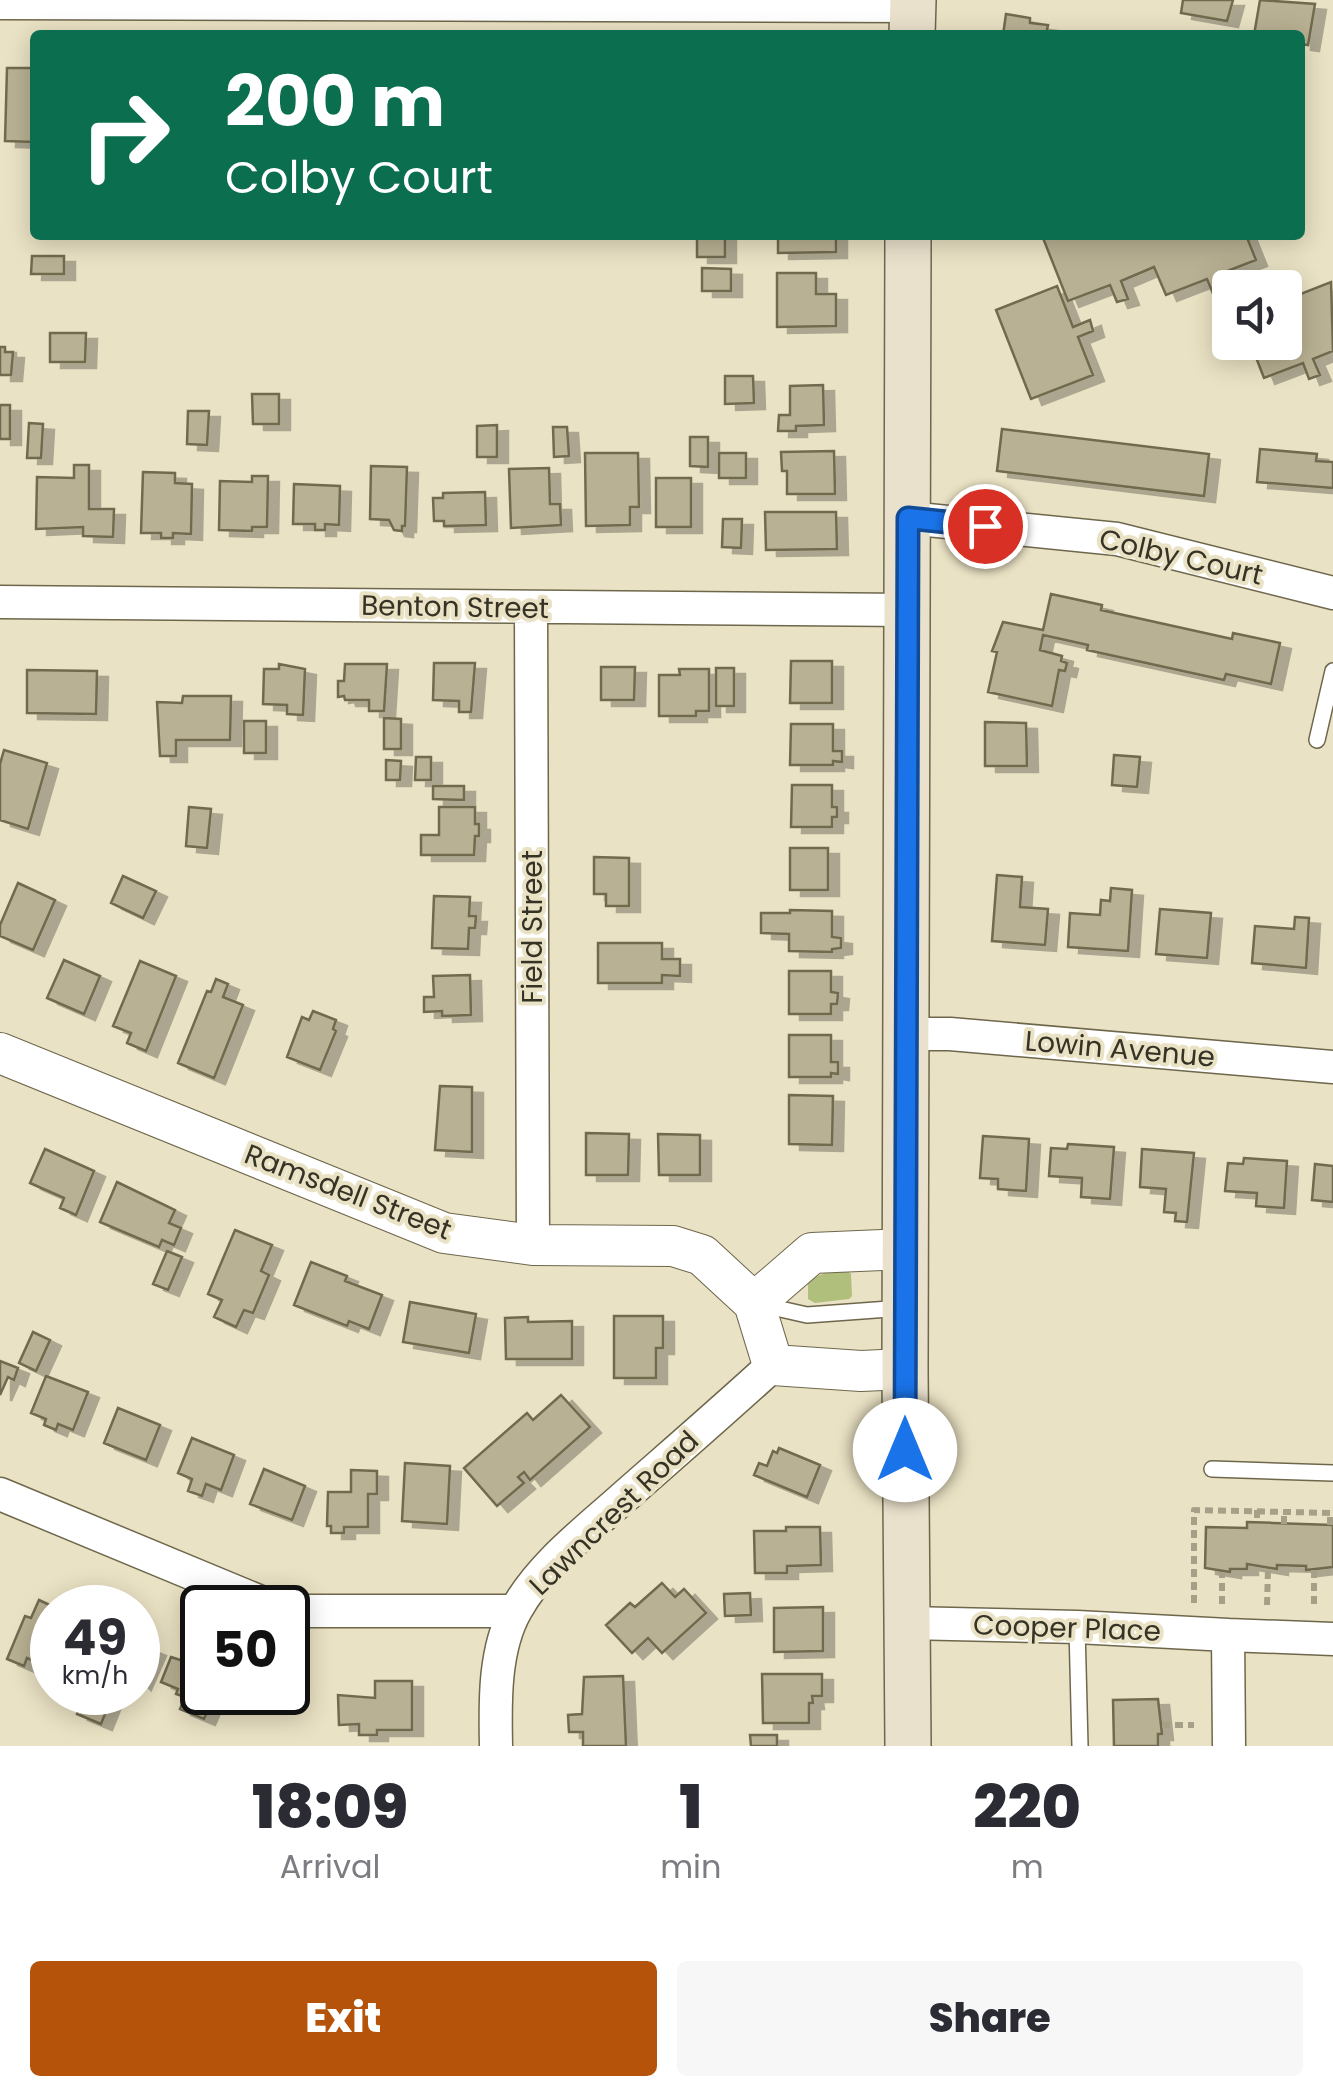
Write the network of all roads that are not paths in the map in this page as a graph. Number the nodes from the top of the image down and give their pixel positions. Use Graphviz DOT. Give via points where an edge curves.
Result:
graph roads {
  1 [pos="0,3"];
  2 [pos="394,3"];
  3 [pos="913,14"];
  4 [pos="908,240"];
  5 [pos="908,518"];
  6 [pos="1333,594"];
  7 [pos="0,602"];
  8 [pos="531,608"];
  9 [pos="909,610"];
  10 [pos="1333,670"];
  11 [pos="1318,740"];
  12 [pos="906,1034"];
  13 [pos="0,1053"];
  14 [pos="1333,1068"];
  15 [pos="534,1245"];
  16 [pos="906,1249"];
  17 [pos="754,1303"];
  18 [pos="906,1308"];
  19 [pos="773,1365"];
  20 [pos="904,1369"];
  21 [pos="1212,1469"];
  22 [pos="1333,1473"];
  23 [pos="0,1494"];
  24 [pos="220,1585"];
  25 [pos="310,1611"];
  26 [pos="515,1611"];
  27 [pos="1225,1620"];
  28 [pos="907,1623"];
  29 [pos="1078,1627"];
  30 [pos="1333,1639"];
  31 [pos="496,1746"];
  32 [pos="908,1746"];
  33 [pos="1080,1746"];
  34 [pos="1229,1746"];
  1 -- 2 [label="street"];
  2 -- 3 [label="street"];
  4 -- 5 [label="main road"];
  5 -- 6 [label="street, Colby Court" via="1117,538"];
  5 -- 9 [label="main road"];
  7 -- 8 [label="street, Benton Street"];
  8 -- 9 [label="street, Benton Street"];
  8 -- 15 [label="street, Field Street"];
  9 -- 12 [label="main road"];
  10 -- 11 [label="lane"];
  12 -- 14 [label="street, Lowin Avenue"];
  12 -- 16 [label="main road"];
  13 -- 15 [label="street, Ramsdell Street" via="412,1222"];
  15 -- 17 [label="street, Ramsdell Street" via="689,1250 712,1262"];
  16 -- 17 [label="street" via="812,1253"];
  16 -- 18 [label="main road"];
  17 -- 18 [label="lane" via="807,1315"];
  17 -- 19 [label="street, Ramsdell Street"];
  18 -- 20 [label="main road"];
  19 -- 20 [label="street"];
  19 -- 26 [label="street, Lawncrest Road" via="594,1524"];
  20 -- 28 [label="main road"];
  21 -- 22 [label="lane"];
  23 -- 24 [label="street"];
  25 -- 26 [label="street"];
  26 -- 31 [label="street, Lawncrest Road" via="497,1686"];
  27 -- 29 [label="street, Cooper Place"];
  27 -- 30 [label="street, Cooper Place"];
  27 -- 34 [label="street"];
  28 -- 29 [label="street, Cooper Place"];
  28 -- 32 [label="main road"];
  29 -- 33 [label="lane"];
}
